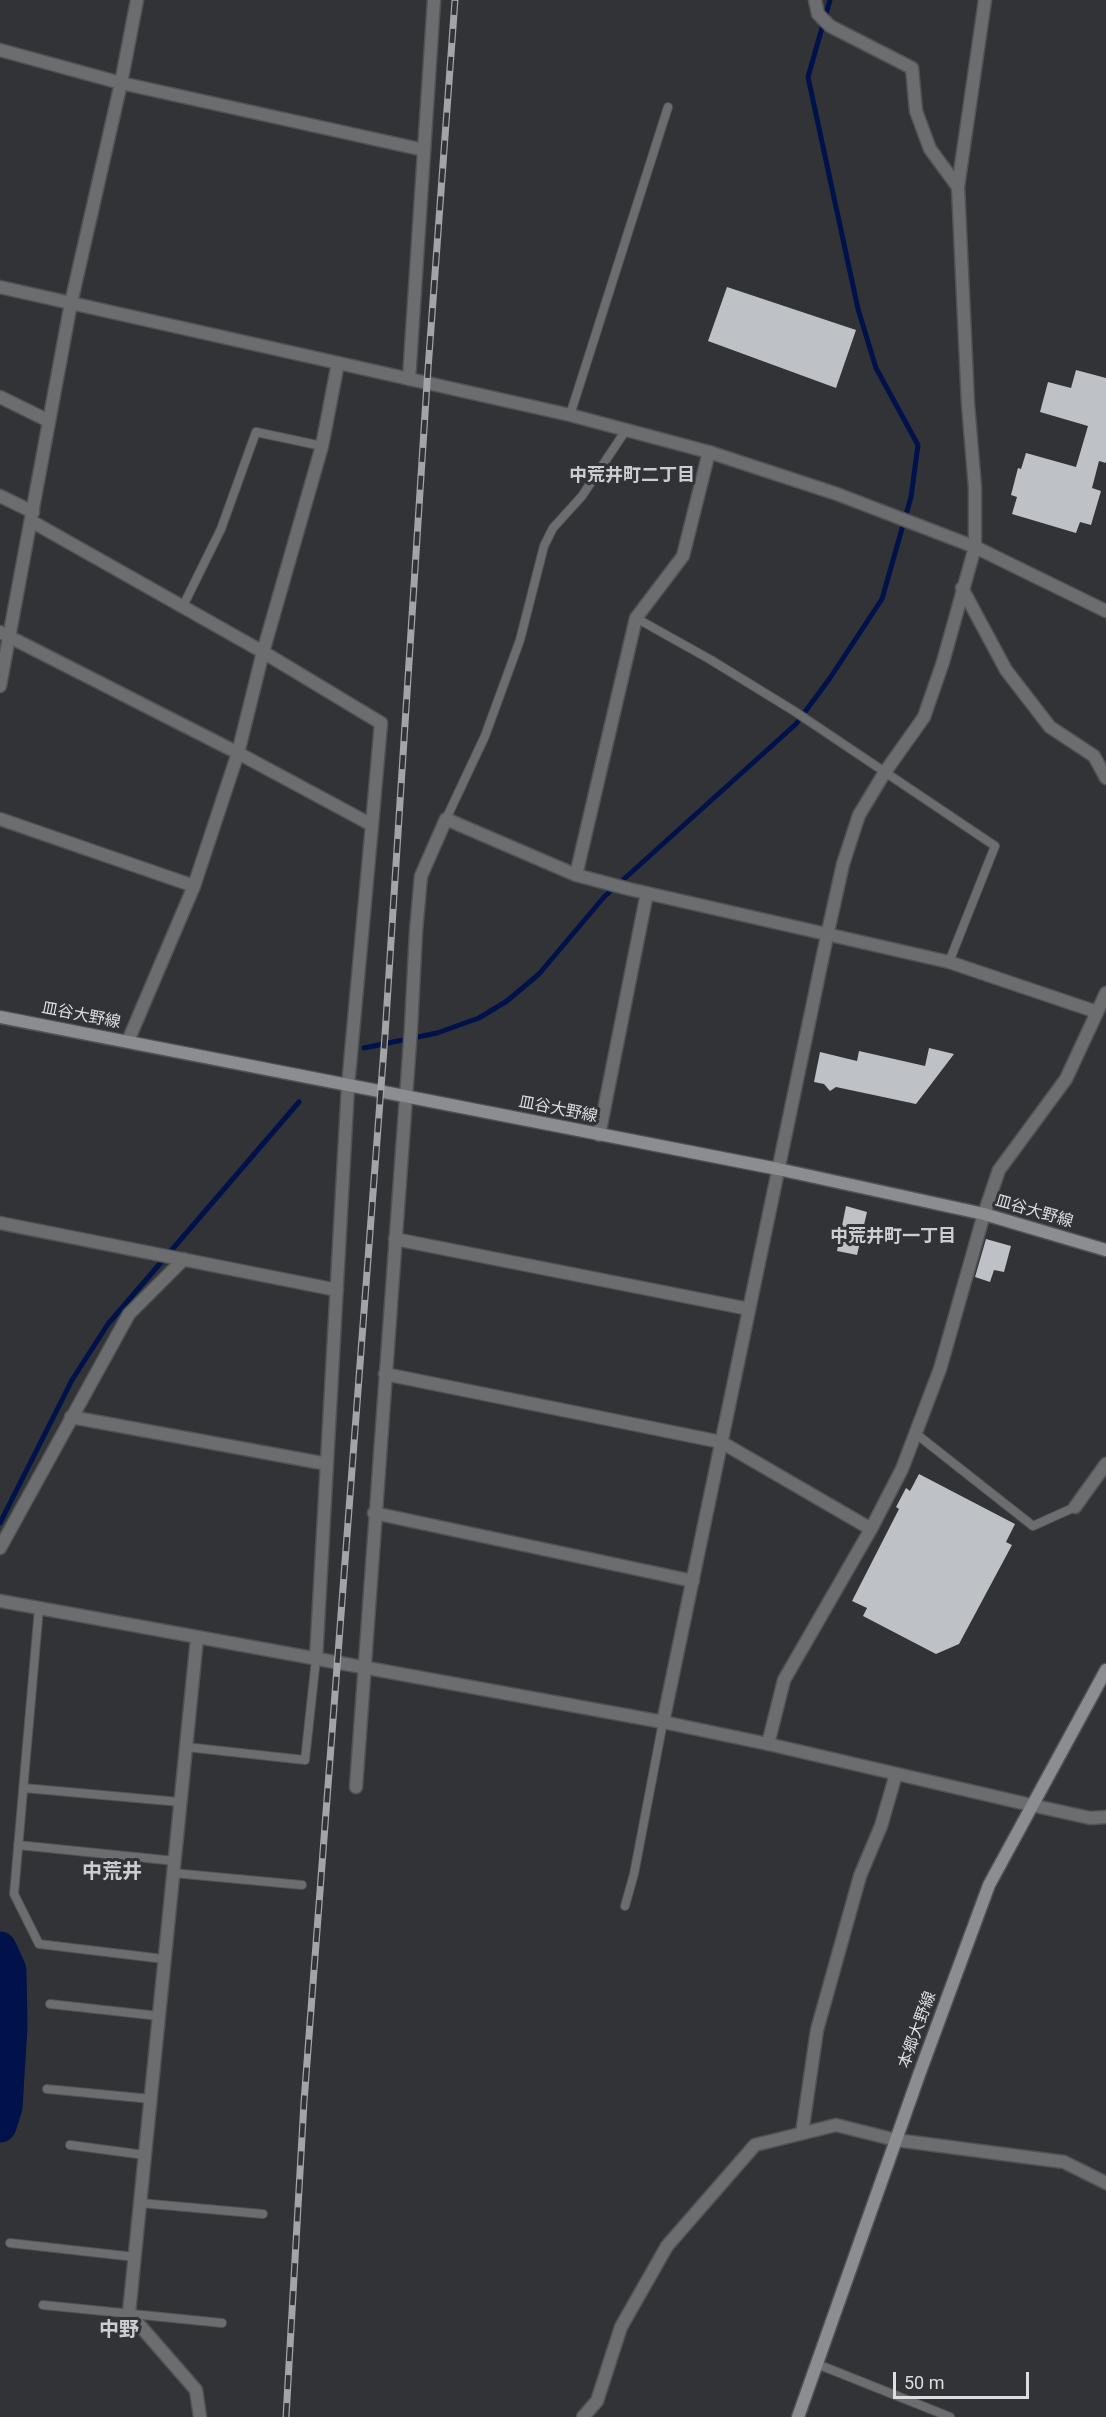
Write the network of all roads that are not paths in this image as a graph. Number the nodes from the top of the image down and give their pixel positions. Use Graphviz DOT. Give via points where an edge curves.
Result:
graph roads {
  1 [pos="137,0"];
  2 [pos="434,0"];
  3 [pos="815,0"];
  4 [pos="985,0"];
  5 [pos="0,50"];
  6 [pos="121,82"];
  7 [pos="668,107"];
  8 [pos="424,150"];
  9 [pos="958,187"];
  10 [pos="0,287"];
  11 [pos="71,303"];
  12 [pos="338,363"];
  13 [pos="409,379"];
  14 [pos="0,398"];
  15 [pos="570,415"];
  16 [pos="49,421"];
  17 [pos="626,430"];
  18 [pos="322,446"];
  19 [pos="709,452"];
  20 [pos="0,496"];
  21 [pos="32,516"];
  22 [pos="975,548"];
  23 [pos="963,588"];
  24 [pos="183,606"];
  25 [pos="1106,611"];
  26 [pos="636,618"];
  27 [pos="5,634"];
  28 [pos="263,652"];
  29 [pos="0,686"];
  30 [pos="238,753"];
  31 [pos="885,772"];
  32 [pos="1106,778"];
  33 [pos="0,819"];
  34 [pos="446,819"];
  35 [pos="372,825"];
  36 [pos="576,875"];
  37 [pos="194,886"];
  38 [pos="647,893"];
  39 [pos="827,936"];
  40 [pos="949,962"];
  41 [pos="1106,993"];
  42 [pos="1097,1012"];
  43 [pos="0,1020"];
  44 [pos="128,1041"];
  45 [pos="348,1086"];
  46 [pos="405,1097"];
  47 [pos="599,1135"];
  48 [pos="778,1168"];
  49 [pos="984,1214"];
  50 [pos="0,1223"];
  51 [pos="395,1239"];
  52 [pos="1106,1250"];
  53 [pos="184,1259"];
  54 [pos="337,1290"];
  55 [pos="749,1310"];
  56 [pos="385,1374"];
  57 [pos="71,1418"];
  58 [pos="915,1433"];
  59 [pos="721,1442"];
  60 [pos="327,1464"];
  61 [pos="1106,1464"];
  62 [pos="1075,1507"];
  63 [pos="374,1513"];
  64 [pos="871,1529"];
  65 [pos="0,1548"];
  66 [pos="693,1581"];
  67 [pos="0,1601"];
  68 [pos="39,1608"];
  69 [pos="197,1638"];
  70 [pos="316,1659"];
  71 [pos="363,1667"];
  72 [pos="1106,1670"];
  73 [pos="663,1722"];
  74 [pos="768,1744"];
  75 [pos="186,1747"];
  76 [pos="896,1774"];
  77 [pos="356,1787"];
  78 [pos="24,1788"];
  79 [pos="180,1802"];
  80 [pos="1031,1805"];
  81 [pos="1106,1817"];
  82 [pos="18,1845"];
  83 [pos="174,1867"];
  84 [pos="302,1885"];
  85 [pos="625,1906"];
  86 [pos="165,1959"];
  87 [pos="50,2004"];
  88 [pos="159,2016"];
  89 [pos="47,2089"];
  90 [pos="151,2099"];
  91 [pos="802,2133"];
  92 [pos="896,2140"];
  93 [pos="70,2145"];
  94 [pos="145,2155"];
  95 [pos="1106,2183"];
  96 [pos="140,2203"];
  97 [pos="263,2214"];
  98 [pos="10,2242"];
  99 [pos="135,2257"];
  100 [pos="43,2305"];
  101 [pos="129,2313"];
  102 [pos="222,2323"];
  103 [pos="817,2364"];
  104 [pos="200,2417"];
  105 [pos="584,2417"];
  106 [pos="798,2417"];
  107 [pos="950,2417"];
  1 -- 6 [label="street"];
  2 -- 8 [label="street"];
  3 -- 9 [label="street" via="818,14 830,26 912,68 916,111 930,149"];
  4 -- 9 [label="street"];
  5 -- 6 [label="street"];
  6 -- 8 [label="street"];
  6 -- 11 [label="street"];
  7 -- 15 [label="lane"];
  8 -- 13 [label="street"];
  9 -- 22 [label="street"];
  10 -- 11 [label="street"];
  11 -- 12 [label="street"];
  11 -- 16 [label="street"];
  12 -- 13 [label="street"];
  12 -- 18 [label="street"];
  13 -- 15 [label="street"];
  14 -- 16 [label="street"];
  15 -- 17 [label="street"];
  16 -- 21 [label="street"];
  17 -- 19 [label="street"];
  17 -- 34 [label="lane" via="582,496 553,528 544,546 520,640 485,736"];
  18 -- 24 [label="lane" via="256,432 221,529"];
  18 -- 28 [label="street"];
  19 -- 22 [label="street"];
  19 -- 26 [label="street" via="683,556"];
  20 -- 21 [label="street"];
  21 -- 24 [label="street"];
  21 -- 27 [label="street"];
  22 -- 23 [label="street"];
  22 -- 25 [label="street"];
  23 -- 31 [label="street" via="924,717"];
  23 -- 32 [label="street" via="1006,670 1050,727 1094,756"];
  24 -- 28 [label="street"];
  26 -- 31 [label="lane" via="794,711"];
  26 -- 36 [label="street"];
  27 -- 29 [label="street"];
  27 -- 30 [label="street"];
  28 -- 30 [label="street"];
  28 -- 35 [label="street" via="381,723"];
  30 -- 35 [label="street"];
  30 -- 37 [label="street"];
  31 -- 39 [label="street" via="859,815"];
  31 -- 40 [label="lane" via="995,846"];
  33 -- 37 [label="street"];
  34 -- 36 [label="street"];
  34 -- 46 [label="street" via="421,876"];
  35 -- 45 [label="street"];
  36 -- 38 [label="street"];
  37 -- 44 [label="street"];
  38 -- 39 [label="street"];
  38 -- 47 [label="street"];
  39 -- 40 [label="street"];
  39 -- 48 [label="street"];
  40 -- 42 [label="street"];
  41 -- 42 [label="street"];
  42 -- 49 [label="street" via="1066,1079 999,1170"];
  43 -- 44 [label="main road, 皿谷大野線"];
  44 -- 45 [label="main road, 皿谷大野線"];
  45 -- 46 [label="main road, 皿谷大野線"];
  45 -- 54 [label="street"];
  46 -- 47 [label="main road, 皿谷大野線"];
  46 -- 51 [label="street"];
  47 -- 48 [label="main road, 皿谷大野線"];
  48 -- 49 [label="main road, 皿谷大野線"];
  48 -- 55 [label="street"];
  49 -- 52 [label="main road, 皿谷大野線"];
  49 -- 58 [label="street" via="940,1369"];
  50 -- 53 [label="street"];
  51 -- 55 [label="street"];
  51 -- 56 [label="street"];
  53 -- 54 [label="street"];
  53 -- 57 [label="street" via="129,1314"];
  54 -- 60 [label="street"];
  55 -- 59 [label="street"];
  56 -- 59 [label="street"];
  56 -- 63 [label="street"];
  57 -- 60 [label="street"];
  57 -- 65 [label="street"];
  58 -- 62 [label="lane" via="1033,1526"];
  58 -- 64 [label="street" via="902,1469"];
  59 -- 64 [label="street"];
  59 -- 66 [label="street"];
  60 -- 70 [label="street"];
  61 -- 62 [label="street"];
  63 -- 66 [label="street"];
  63 -- 71 [label="street"];
  64 -- 74 [label="street" via="784,1680"];
  66 -- 73 [label="street"];
  67 -- 68 [label="street"];
  68 -- 69 [label="street"];
  68 -- 78 [label="lane"];
  69 -- 70 [label="street"];
  69 -- 75 [label="street"];
  70 -- 71 [label="street"];
  70 -- 75 [label="lane" via="304,1760"];
  71 -- 73 [label="street"];
  71 -- 77 [label="street"];
  72 -- 80 [label="main road, 本郷大野線"];
  73 -- 74 [label="street"];
  73 -- 85 [label="lane"];
  74 -- 76 [label="street"];
  75 -- 79 [label="street"];
  76 -- 80 [label="street"];
  76 -- 91 [label="street" via="881,1826 860,1876 817,2030"];
  78 -- 79 [label="lane"];
  78 -- 82 [label="lane"];
  79 -- 83 [label="street"];
  80 -- 81 [label="street" via="1090,1818"];
  80 -- 92 [label="main road, 本郷大野線" via="989,1885"];
  82 -- 83 [label="lane"];
  82 -- 86 [label="lane" via="14,1894 39,1944"];
  83 -- 84 [label="lane"];
  83 -- 86 [label="street"];
  86 -- 88 [label="street"];
  87 -- 88 [label="lane"];
  88 -- 90 [label="street"];
  89 -- 90 [label="lane"];
  90 -- 94 [label="street"];
  91 -- 92 [label="street" via="836,2125"];
  91 -- 105 [label="street" via="754,2145 668,2246 621,2327 597,2401"];
  92 -- 95 [label="street" via="1064,2162"];
  92 -- 103 [label="main road, 本郷大野線"];
  93 -- 94 [label="lane"];
  94 -- 96 [label="street"];
  96 -- 97 [label="lane"];
  96 -- 99 [label="street"];
  98 -- 99 [label="lane"];
  99 -- 101 [label="street"];
  100 -- 101 [label="lane"];
  101 -- 102 [label="lane"];
  101 -- 104 [label="street" via="196,2390"];
  103 -- 106 [label="main road, 本郷大野線"];
  103 -- 107 [label="lane"];
}
